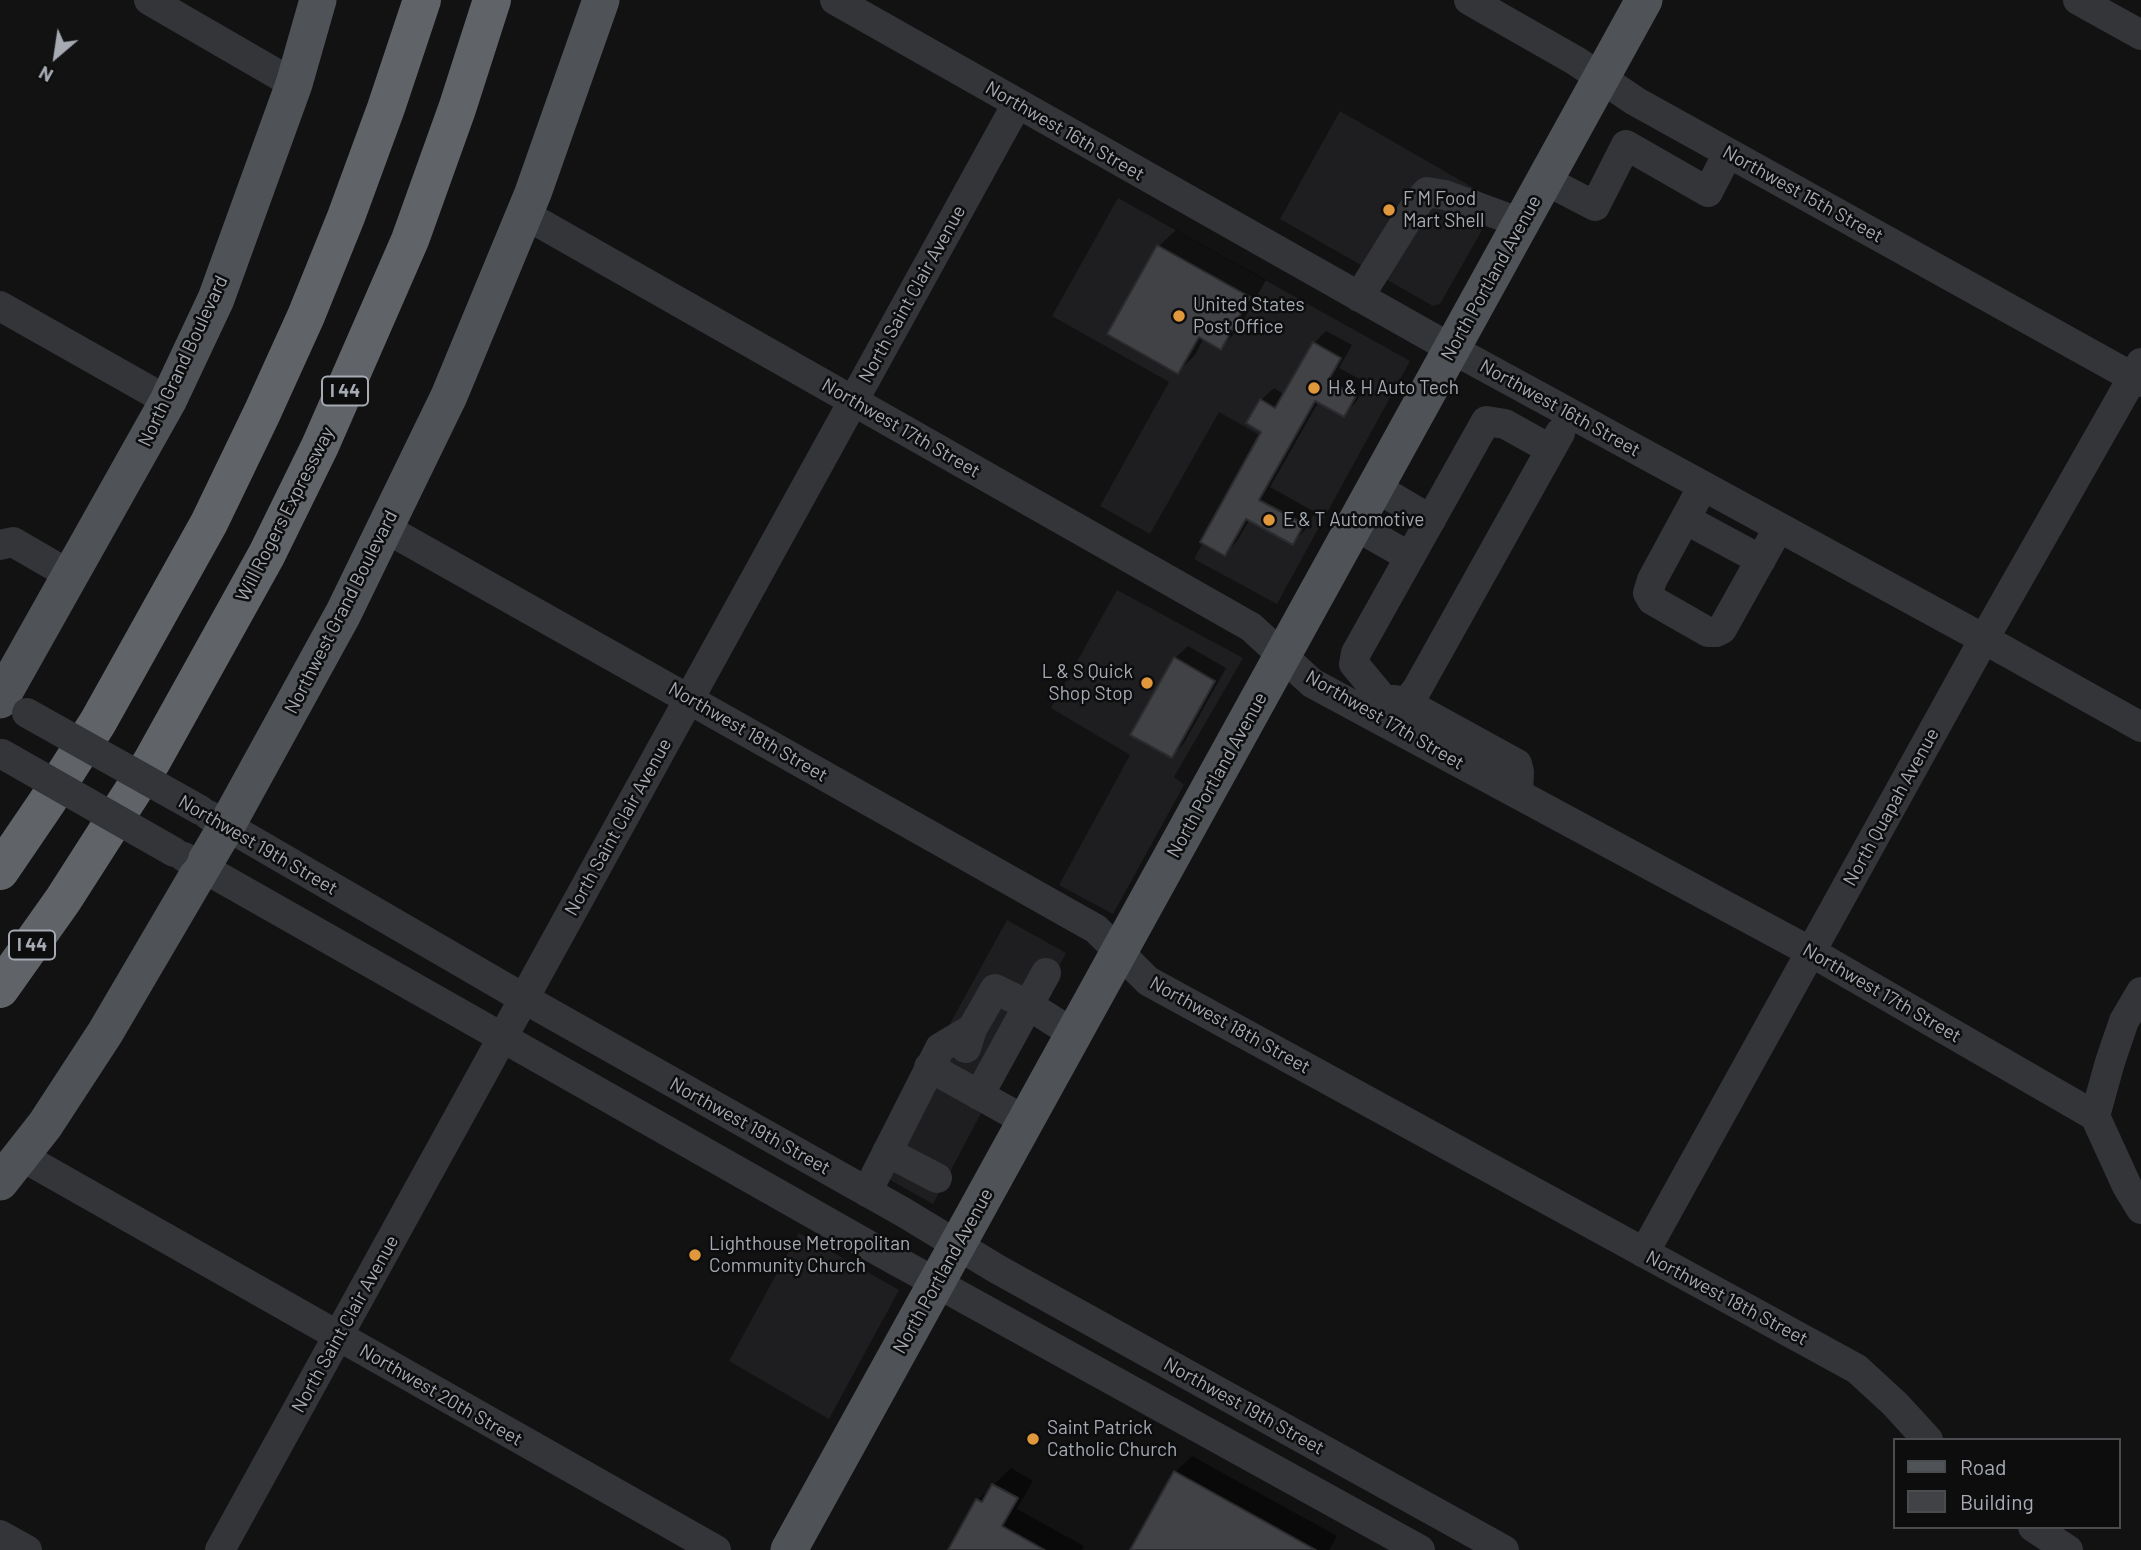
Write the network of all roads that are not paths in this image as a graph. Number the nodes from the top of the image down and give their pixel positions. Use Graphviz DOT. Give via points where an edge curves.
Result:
graph roads {
  1 [pos="149,0"];
  2 [pos="318,0"];
  3 [pos="422,0"];
  4 [pos="492,0"];
  5 [pos="601,0"];
  6 [pos="835,0"];
  7 [pos="1469,0"];
  8 [pos="1644,0"];
  9 [pos="2078,0"];
  10 [pos="2141,35"];
  11 [pos="1601,78"];
  12 [pos="294,84"];
  13 [pos="1017,104"];
  14 [pos="1728,153"];
  15 [pos="1545,180"];
  16 [pos="524,214"];
  17 [pos="1521,223"];
  18 [pos="1359,297"];
  19 [pos="0,306"];
  20 [pos="1452,349"];
  21 [pos="2138,374"];
  22 [pos="168,401"];
  23 [pos="853,401"];
  24 [pos="1571,414"];
  25 [pos="1550,449"];
  26 [pos="1703,486"];
  27 [pos="1376,487"];
  28 [pos="1685,519"];
  29 [pos="1431,520"];
  30 [pos="1354,525"];
  31 [pos="1779,527"];
  32 [pos="385,528"];
  33 [pos="0,545"];
  34 [pos="1410,557"];
  35 [pos="1761,560"];
  36 [pos="71,575"];
  37 [pos="1984,639"];
  38 [pos="1283,656"];
  39 [pos="689,698"];
  40 [pos="7,701"];
  41 [pos="1387,706"];
  42 [pos="2141,727"];
  43 [pos="1,754"];
  44 [pos="213,818"];
  45 [pos="188,860"];
  46 [pos="0,871"];
  47 [pos="1119,952"];
  48 [pos="1811,952"];
  49 [pos="1046,973"];
  50 [pos="0,989"];
  51 [pos="2141,992"];
  52 [pos="523,998"];
  53 [pos="1028,1005"];
  54 [pos="1074,1034"];
  55 [pos="502,1037"];
  56 [pos="952,1060"];
  57 [pos="979,1095"];
  58 [pos="2095,1116"];
  59 [pos="1026,1121"];
  60 [pos="887,1152"];
  61 [pos="10,1169"];
  62 [pos="937,1178"];
  63 [pos="866,1192"];
  64 [pos="2141,1209"];
  65 [pos="958,1245"];
  66 [pos="1644,1253"];
  67 [pos="937,1283"];
  68 [pos="338,1336"];
  69 [pos="1926,1438"];
  70 [pos="1449,1519"];
  71 [pos="2036,1529"];
  72 [pos="0,1535"];
  73 [pos="27,1550"];
  74 [pos="220,1550"];
  75 [pos="716,1550"];
  76 [pos="789,1550"];
  77 [pos="1420,1550"];
  78 [pos="1432,1550"];
  79 [pos="1504,1550"];
  80 [pos="2068,1550"];
  1 -- 12 [label="street"];
  2 -- 12 [label="main road, North Grand Boulevard"];
  3 -- 46 [label="highway" via="306,316 215,511 98,722"];
  4 -- 50 [label="highway, Will Rogers Expressway / I 44" via="410,240 285,518 152,761"];
  5 -- 16 [label="main road, Northwest Grand Boulevard"];
  6 -- 13 [label="street, Northwest 16th Street"];
  7 -- 11 [label="street, Northwest 15th Street"];
  8 -- 11 [label="main road, North Portland Avenue"];
  9 -- 10 [label="street"];
  11 -- 14 [label="street, Northwest 15th Street"];
  11 -- 15 [label="main road, North Portland Avenue"];
  12 -- 22 [label="main road, North Grand Boulevard" via="216,299"];
  13 -- 18 [label="street, Northwest 16th Street"];
  13 -- 23 [label="street, North Saint Clair Avenue"];
  14 -- 15 [label="street" via="1708,192 1626,145 1595,206"];
  14 -- 21 [label="street, Northwest 15th Street"];
  15 -- 17 [label="main road, North Portland Avenue"];
  16 -- 23 [label="street, Northwest 17th Street"];
  16 -- 32 [label="main road, Northwest Grand Boulevard" via="449,396"];
  17 -- 18 [label="street" via="1427,192"];
  17 -- 20 [label="main road, North Portland Avenue"];
  18 -- 20 [label="street, Northwest 16th Street"];
  19 -- 22 [label="street"];
  20 -- 24 [label="street, Northwest 16th Street"];
  20 -- 27 [label="main road, North Portland Avenue"];
  21 -- 37 [label="street, North Quapah Avenue"];
  22 -- 36 [label="main road, North Grand Boulevard"];
  23 -- 38 [label="street, Northwest 17th Street" via="1251,627"];
  23 -- 39 [label="street, North Saint Clair Avenue"];
  24 -- 25 [label="street"];
  24 -- 26 [label="street, Northwest 16th Street"];
  25 -- 29 [label="street" via="1505,424 1486,421"];
  25 -- 41 [label="street" via="1417,689"];
  26 -- 28 [label="street"];
  26 -- 31 [label="street, Northwest 16th Street"];
  27 -- 29 [label="street"];
  27 -- 30 [label="main road, North Portland Avenue"];
  28 -- 35 [label="street"];
  28 -- 35 [label="street" via="1648,593 1651,600 1708,632 1722,629"];
  29 -- 34 [label="street"];
  30 -- 34 [label="street"];
  30 -- 38 [label="main road, North Portland Avenue"];
  31 -- 35 [label="street"];
  31 -- 37 [label="street, Northwest 16th Street"];
  32 -- 39 [label="street, Northwest 18th Street"];
  32 -- 44 [label="main road, Northwest Grand Boulevard" via="343,614"];
  33 -- 36 [label="street" via="13,542"];
  34 -- 41 [label="street" via="1354,664"];
  36 -- 40 [label="main road, North Grand Boulevard"];
  37 -- 42 [label="street, Northwest 16th Street"];
  37 -- 48 [label="street, North Quapah Avenue"];
  38 -- 41 [label="street, Northwest 17th Street" via="1312,683"];
  38 -- 47 [label="main road, North Portland Avenue"];
  39 -- 47 [label="street, Northwest 18th Street" via="1096,929"];
  39 -- 52 [label="street, North Saint Clair Avenue"];
  40 -- 44 [label="street, Northwest 19th Street, bridge"];
  41 -- 48 [label="street, Northwest 17th Street" via="1518,794"];
  43 -- 45 [label="street, bridge"];
  44 -- 45 [label="main road, Northwest Grand Boulevard"];
  44 -- 52 [label="street, Northwest 19th Street"];
  45 -- 55 [label="street"];
  45 -- 61 [label="main road, Northwest Grand Boulevard" via="105,1033"];
  47 -- 54 [label="main road, North Portland Avenue"];
  47 -- 66 [label="street, Northwest 18th Street" via="1148,981"];
  48 -- 58 [label="street, Northwest 17th Street"];
  48 -- 66 [label="street, North Quapah Avenue"];
  49 -- 53 [label="street"];
  51 -- 58 [label="street" via="2124,1021"];
  52 -- 55 [label="street, North Saint Clair Avenue"];
  52 -- 63 [label="street, Northwest 19th Street"];
  53 -- 54 [label="street"];
  53 -- 56 [label="street" via="995,989"];
  53 -- 57 [label="street"];
  54 -- 59 [label="main road, North Portland Avenue"];
  55 -- 67 [label="street"];
  55 -- 68 [label="street, North Saint Clair Avenue"];
  56 -- 57 [label="street"];
  56 -- 60 [label="street"];
  57 -- 59 [label="street"];
  58 -- 64 [label="street"];
  59 -- 65 [label="main road, North Portland Avenue"];
  60 -- 62 [label="street"];
  60 -- 63 [label="street"];
  61 -- 68 [label="street, Northwest 20th Street"];
  63 -- 65 [label="street, Northwest 19th Street"];
  65 -- 67 [label="main road, North Portland Avenue"];
  65 -- 70 [label="street, Northwest 19th Street"];
  66 -- 69 [label="street, Northwest 18th Street" via="1857,1370"];
  67 -- 76 [label="main road, North Portland Avenue"];
  67 -- 77 [label="street"];
  68 -- 74 [label="street, North Saint Clair Avenue"];
  68 -- 75 [label="street, Northwest 20th Street"];
  70 -- 78 [label="street"];
  70 -- 79 [label="street, Northwest 19th Street"];
  71 -- 80 [label="street"];
  72 -- 73 [label="street"];
}
